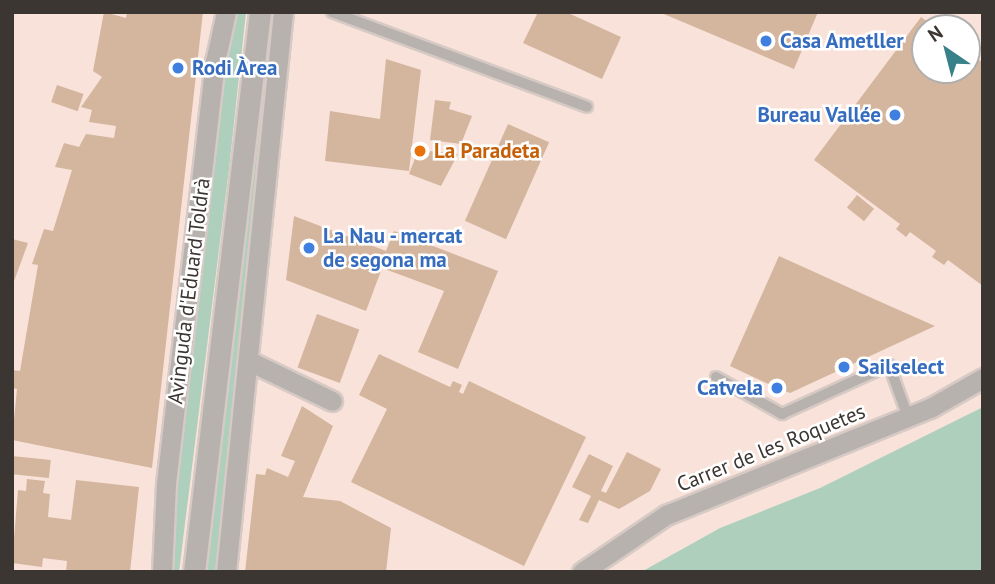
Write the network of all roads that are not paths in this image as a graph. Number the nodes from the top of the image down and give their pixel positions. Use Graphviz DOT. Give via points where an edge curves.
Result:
graph roads {
  1 [pos="226,12"];
  2 [pos="260,12"];
  3 [pos="283,12"];
  4 [pos="332,12"];
  5 [pos="587,107"];
  6 [pos="249,361"];
  7 [pos="716,377"];
  8 [pos="983,378"];
  9 [pos="332,401"];
  10 [pos="908,417"];
  11 [pos="162,572"];
  12 [pos="194,572"];
  13 [pos="226,572"];
  14 [pos="582,572"];
  1 -- 11 [label="street, Avinguda d'Eduard Toldrà" via="215,62 166,484"];
  2 -- 12 [label="street, Avinguda d'Eduard Toldrà"];
  3 -- 6 [label="street"];
  4 -- 5 [label="lane"];
  6 -- 9 [label="street"];
  6 -- 13 [label="street"];
  7 -- 10 [label="lane" via="782,414 889,365"];
  8 -- 10 [label="street, Carrer de les Roquetes"];
  10 -- 14 [label="street, Carrer de les Roquetes" via="666,515"];
}
